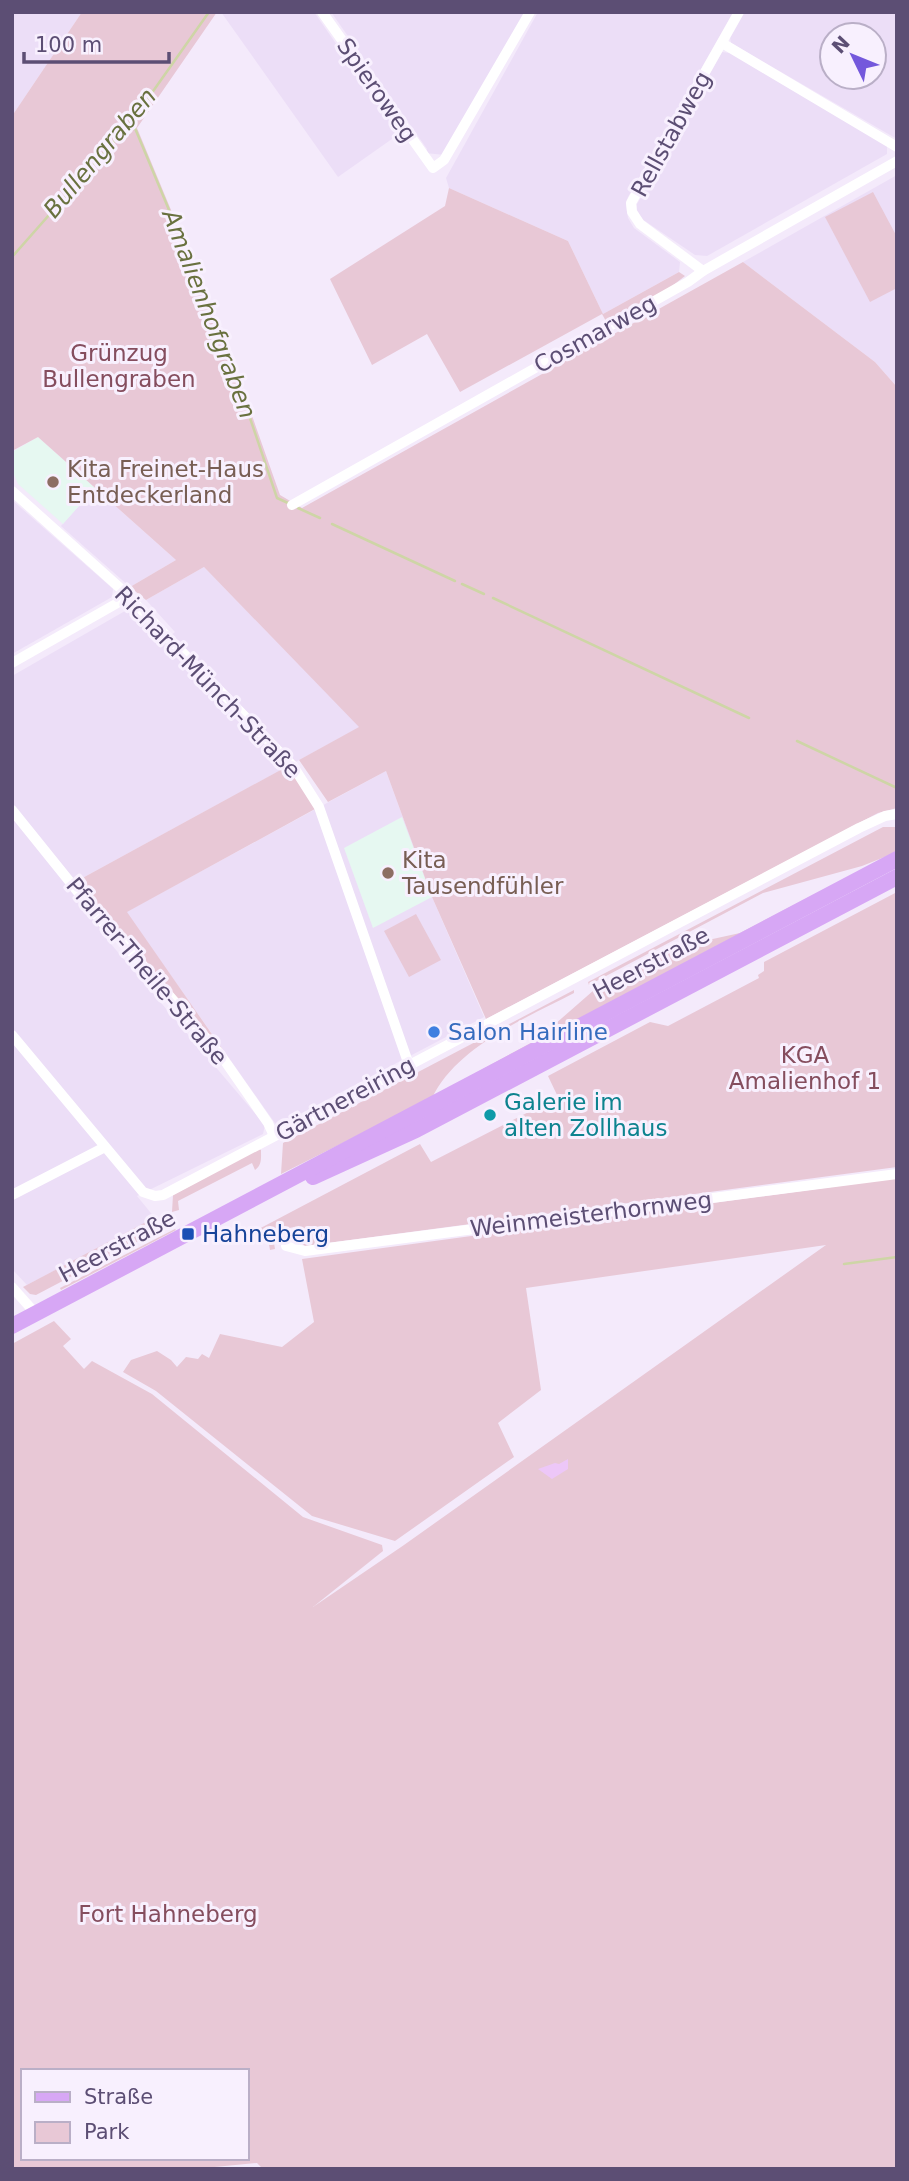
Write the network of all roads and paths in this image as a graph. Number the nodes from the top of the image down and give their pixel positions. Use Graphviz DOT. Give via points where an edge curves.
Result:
graph roads {
  1 [pos="321,12"];
  2 [pos="530,12"];
  3 [pos="739,12"];
  4 [pos="722,43"];
  5 [pos="897,147"];
  6 [pos="897,160"];
  7 [pos="703,271"];
  8 [pos="12,491"];
  9 [pos="292,505"];
  10 [pos="128,597"];
  11 [pos="12,663"];
  12 [pos="12,810"];
  13 [pos="897,814"];
  14 [pos="897,859"];
  15 [pos="897,877"];
  16 [pos="13,1036"];
  17 [pos="409,1065"];
  18 [pos="274,1136"];
  19 [pos="106,1147"];
  20 [pos="897,1174"];
  21 [pos="12,1195"];
  22 [pos="242,1206"];
  23 [pos="286,1246"];
  24 [pos="12,1287"];
  25 [pos="36,1314"];
  26 [pos="12,1326"];
  1 -- 2 [label="street, Spieroweg" via="433,168 444,160"];
  3 -- 4 [label="street, Rellstabweg"];
  4 -- 5 [label="street"];
  4 -- 7 [label="street, Rellstabweg" via="631,203 640,224"];
  6 -- 7 [label="street, Cosmarweg"];
  7 -- 9 [label="street, Cosmarweg"];
  8 -- 10 [label="street, Richard-Münch-Straße"];
  10 -- 11 [label="street"];
  10 -- 17 [label="street, Richard-Münch-Straße" via="293,766 318,803"];
  12 -- 18 [label="street, Pfarrer-Theile-Straße" via="96,914 220,1054"];
  13 -- 17 [label="street, Gärtnereiring" via="869,823"];
  14 -- 22 [label="main road, Heerstraße"];
  15 -- 22 [label="main road, Heerstraße" via="416,1130"];
  16 -- 19 [label="street, Gärtnereiring"];
  17 -- 18 [label="street, Gärtnereiring"];
  18 -- 19 [label="street, Gärtnereiring" via="155,1196 143,1192"];
  19 -- 21 [label="street"];
  20 -- 23 [label="street, Weinmeisterhornweg" via="305,1251"];
  22 -- 25 [label="main road, Heerstraße"];
  24 -- 25 [label="street"];
  25 -- 26 [label="main road, Heerstraße"];
}
